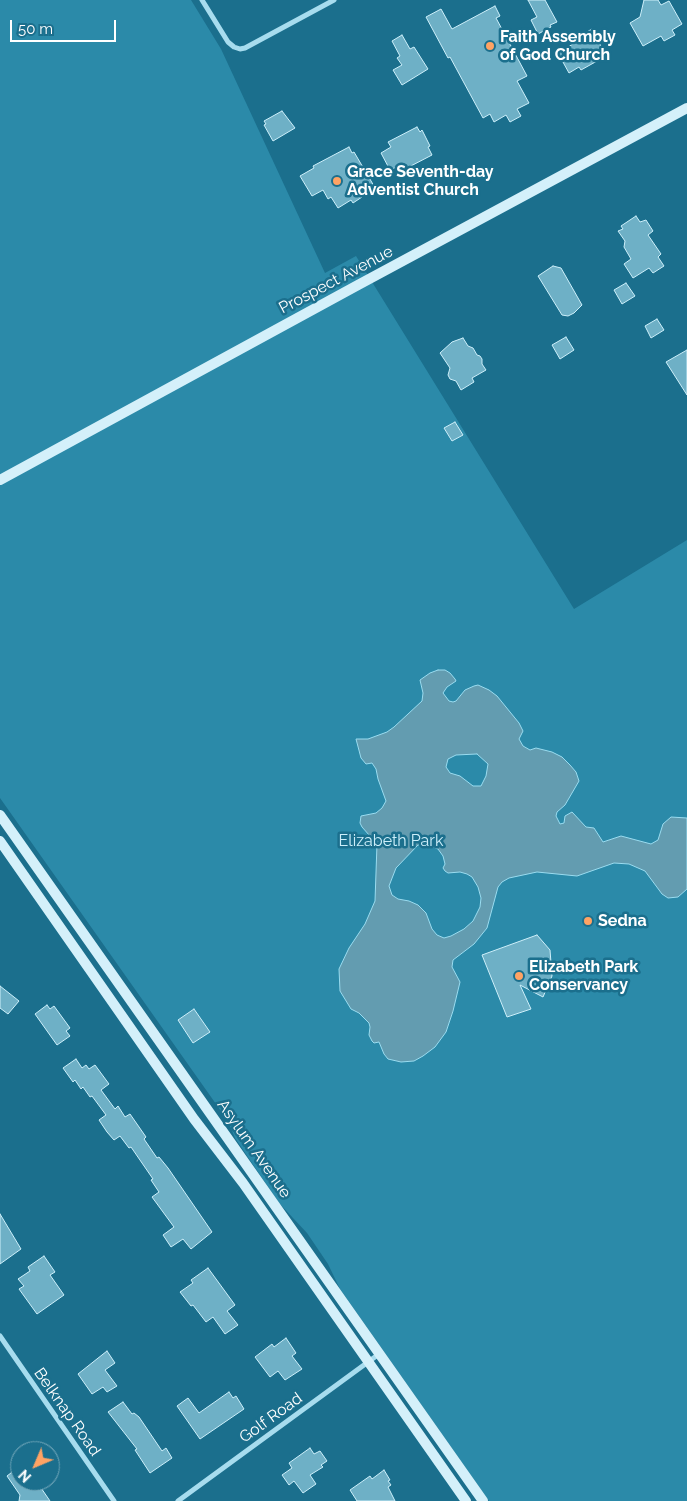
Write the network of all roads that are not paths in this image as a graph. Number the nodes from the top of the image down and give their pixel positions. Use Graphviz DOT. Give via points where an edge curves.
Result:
graph roads {
  1 [pos="202,0"];
  2 [pos="334,0"];
  3 [pos="687,108"];
  4 [pos="0,480"];
  5 [pos="1,820"];
  6 [pos="0,841"];
  7 [pos="0,1336"];
  8 [pos="379,1354"];
  9 [pos="368,1363"];
  10 [pos="114,1501"];
  11 [pos="178,1501"];
  12 [pos="466,1501"];
  13 [pos="483,1501"];
  1 -- 2 [label="street" via="223,36 234,47 245,48"];
  3 -- 4 [label="main road, Prospect Avenue"];
  5 -- 8 [label="main road, Asylum Avenue"];
  6 -- 9 [label="main road, Asylum Avenue"];
  7 -- 10 [label="street, Belknap Road"];
  8 -- 9 [label="street, Golf Road"];
  8 -- 13 [label="main road, Asylum Avenue"];
  9 -- 11 [label="street, Golf Road"];
  9 -- 12 [label="main road, Asylum Avenue"];
}
